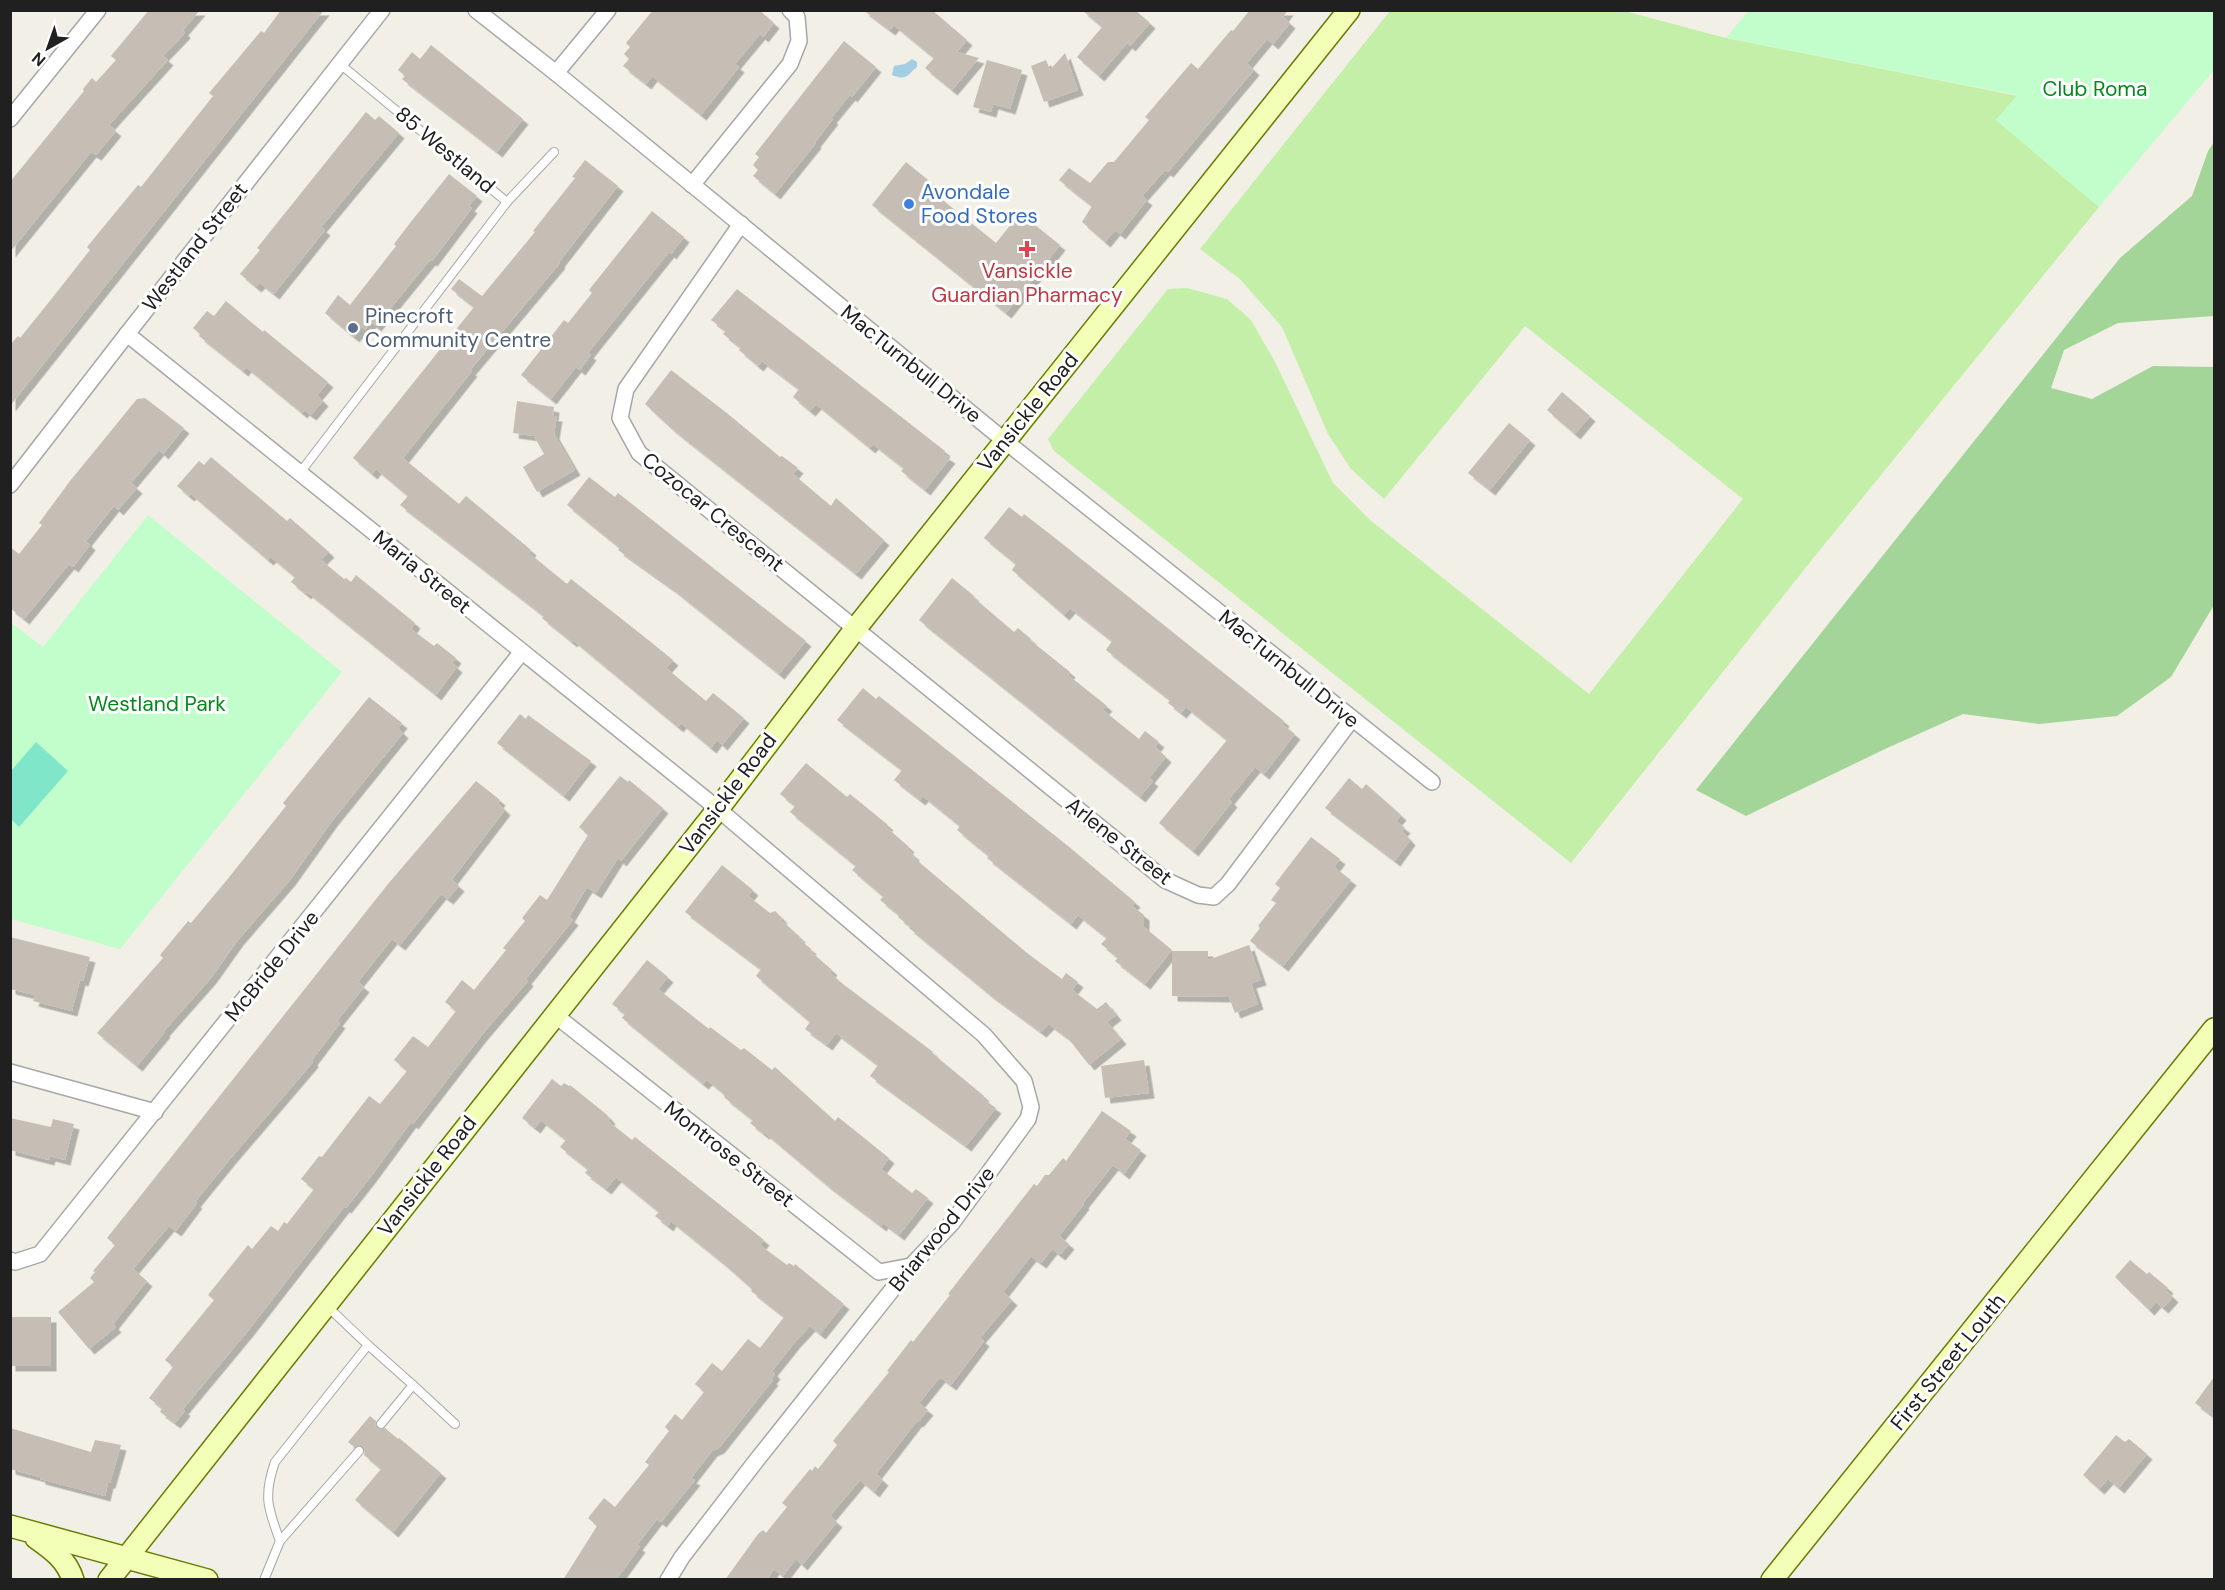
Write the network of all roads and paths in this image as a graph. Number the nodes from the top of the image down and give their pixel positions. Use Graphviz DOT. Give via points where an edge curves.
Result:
graph roads {
  1 [pos="98,10"];
  2 [pos="382,10"];
  3 [pos="476,10"];
  4 [pos="608,10"];
  5 [pos="790,10"];
  6 [pos="1349,10"];
  7 [pos="340,64"];
  8 [pos="556,73"];
  9 [pos="10,119"];
  10 [pos="554,152"];
  11 [pos="692,185"];
  12 [pos="507,202"];
  13 [pos="741,224"];
  14 [pos="127,334"];
  15 [pos="1005,441"];
  16 [pos="299,474"];
  17 [pos="10,485"];
  18 [pos="856,628"];
  19 [pos="521,653"];
  20 [pos="1352,719"];
  21 [pos="1432,782"];
  22 [pos="718,809"];
  23 [pos="555,1015"];
  24 [pos="2214,1030"];
  25 [pos="10,1072"];
  26 [pos="156,1112"];
  27 [pos="10,1260"];
  28 [pos="911,1266"];
  29 [pos="326,1305"];
  30 [pos="368,1345"];
  31 [pos="413,1385"];
  32 [pos="381,1424"];
  33 [pos="455,1424"];
  34 [pos="359,1451"];
  35 [pos="17,1528"];
  36 [pos="279,1541"];
  37 [pos="126,1558"];
  38 [pos="73,1580"];
  39 [pos="108,1580"];
  40 [pos="207,1580"];
  41 [pos="264,1580"];
  42 [pos="668,1580"];
  43 [pos="1772,1580"];
  1 -- 9 [label="street"];
  2 -- 7 [label="street, Westland Street"];
  3 -- 8 [label="street, MacTurnbull Drive"];
  4 -- 8 [label="street"];
  5 -- 11 [label="street" via="797,17 799,41 790,64"];
  6 -- 15 [label="street, Vansickle Road"];
  7 -- 12 [label="lane, 85 Westland"];
  7 -- 14 [label="street, Westland Street"];
  8 -- 11 [label="street, MacTurnbull Drive"];
  10 -- 12 [label="lane"];
  11 -- 13 [label="street, MacTurnbull Drive"];
  12 -- 16 [label="lane, 85 Westland"];
  13 -- 15 [label="street, MacTurnbull Drive"];
  13 -- 18 [label="street, Cozocar Crescent" via="626,389 620,418 639,453"];
  14 -- 16 [label="street, Maria Street"];
  14 -- 17 [label="street, Westland Street"];
  15 -- 18 [label="street, Vansickle Road"];
  15 -- 20 [label="street, MacTurnbull Drive"];
  16 -- 19 [label="street, Maria Street"];
  18 -- 20 [label="street, Arlene Street" via="1165,880 1198,895 1215,897 1228,884"];
  18 -- 22 [label="street, Vansickle Road"];
  19 -- 22 [label="street, Maria Street"];
  19 -- 26 [label="street, McBride Drive"];
  20 -- 21 [label="street, MacTurnbull Drive"];
  22 -- 23 [label="street, Vansickle Road"];
  22 -- 28 [label="street, Briarwood Drive" via="984,1035 1024,1081 1031,1107 1028,1119 952,1223"];
  23 -- 28 [label="street, Montrose Street" via="879,1272"];
  23 -- 29 [label="street, Vansickle Road"];
  24 -- 43 [label="street, First Street Louth"];
  25 -- 26 [label="street"];
  26 -- 27 [label="street, McBride Drive" via="40,1254"];
  28 -- 42 [label="street, Briarwood Drive" via="749,1470"];
  29 -- 30 [label="lane"];
  29 -- 37 [label="street, Vansickle Road"];
  30 -- 31 [label="lane"];
  30 -- 36 [label="lane" via="275,1462 268,1481 267,1507"];
  31 -- 32 [label="lane"];
  31 -- 33 [label="lane"];
  34 -- 36 [label="lane"];
  35 -- 37 [label="street"];
  35 -- 38 [label="street" via="61,1557"];
  36 -- 41 [label="lane"];
  37 -- 39 [label="street, Vansickle Road"];
  37 -- 40 [label="street"];
}
